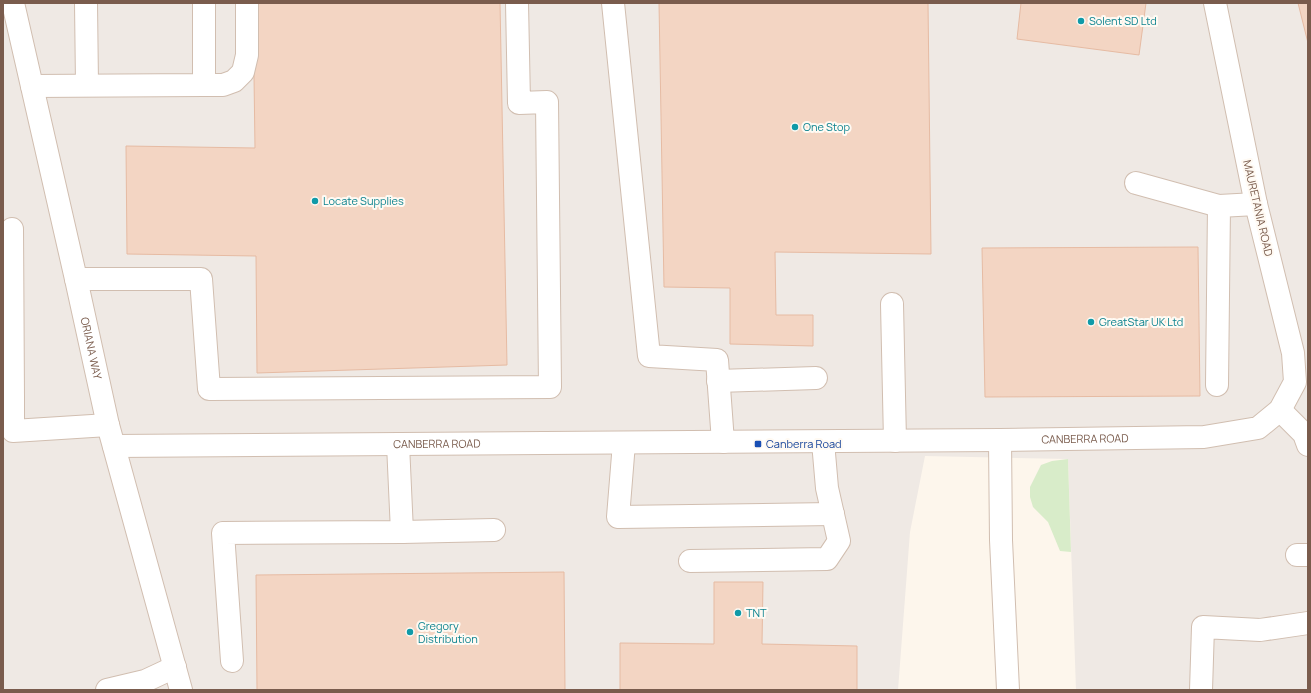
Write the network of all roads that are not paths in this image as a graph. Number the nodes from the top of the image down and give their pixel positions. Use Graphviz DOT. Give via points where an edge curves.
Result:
graph roads {
  1 [pos="13,3"];
  2 [pos="86,3"];
  3 [pos="204,3"];
  4 [pos="247,3"];
  5 [pos="517,3"];
  6 [pos="613,3"];
  7 [pos="1215,3"];
  8 [pos="87,85"];
  9 [pos="204,85"];
  10 [pos="32,86"];
  11 [pos="1136,183"];
  12 [pos="1256,204"];
  13 [pos="1219,206"];
  14 [pos="12,229"];
  15 [pos="76,279"];
  16 [pos="892,304"];
  17 [pos="816,378"];
  18 [pos="718,381"];
  19 [pos="1218,384"];
  20 [pos="8,398"];
  21 [pos="1280,410"];
  22 [pos="108,425"];
  23 [pos="8,431"];
  24 [pos="1000,440"];
  25 [pos="895,441"];
  26 [pos="724,442"];
  27 [pos="823,442"];
  28 [pos="624,443"];
  29 [pos="398,444"];
  30 [pos="1308,445"];
  31 [pos="114,446"];
  32 [pos="833,514"];
  33 [pos="494,530"];
  34 [pos="402,532"];
  35 [pos="690,561"];
  36 [pos="1308,623"];
  37 [pos="232,661"];
  38 [pos="175,667"];
  39 [pos="107,690"];
  40 [pos="181,690"];
  41 [pos="1008,690"];
  42 [pos="1201,690"];
  1 -- 10 [label="street, ORIANA WAY"];
  2 -- 8 [label="street"];
  3 -- 9 [label="street"];
  4 -- 9 [label="street" via="247,55 243,72 234,81 223,85"];
  5 -- 15 [label="street" via="519,103 547,102 550,387 209,389 201,279"];
  6 -- 18 [label="street" via="649,356 717,360"];
  7 -- 12 [label="street, MAURETANIA ROAD"];
  8 -- 9 [label="street"];
  8 -- 10 [label="street"];
  10 -- 15 [label="street, ORIANA WAY"];
  11 -- 13 [label="street"];
  12 -- 13 [label="street"];
  12 -- 21 [label="street, MAURETANIA ROAD" via="1294,353 1295,382"];
  13 -- 19 [label="street"];
  14 -- 20 [label="street"];
  15 -- 22 [label="street, ORIANA WAY"];
  16 -- 25 [label="street"];
  17 -- 18 [label="street"];
  18 -- 26 [label="street"];
  20 -- 23 [label="street"];
  21 -- 24 [label="street, CANBERRA ROAD" via="1258,428 1204,437"];
  21 -- 30 [label="street" via="1304,434"];
  22 -- 23 [label="street"];
  22 -- 31 [label="street, ORIANA WAY"];
  24 -- 25 [label="street, CANBERRA ROAD"];
  24 -- 41 [label="street" via="1001,540"];
  25 -- 27 [label="street, CANBERRA ROAD"];
  26 -- 27 [label="street, CANBERRA ROAD"];
  26 -- 28 [label="street, CANBERRA ROAD"];
  27 -- 32 [label="street" via="827,488"];
  28 -- 29 [label="street, CANBERRA ROAD"];
  28 -- 32 [label="street" via="618,517"];
  29 -- 31 [label="street, CANBERRA ROAD"];
  29 -- 34 [label="street"];
  31 -- 38 [label="street, ORIANA WAY"];
  32 -- 35 [label="street" via="840,541 827,559"];
  33 -- 34 [label="street"];
  34 -- 37 [label="street" via="223,533"];
  36 -- 42 [label="street" via="1260,630 1204,627"];
  38 -- 39 [label="street" via="145,681"];
  38 -- 40 [label="street, ORIANA WAY"];
}
